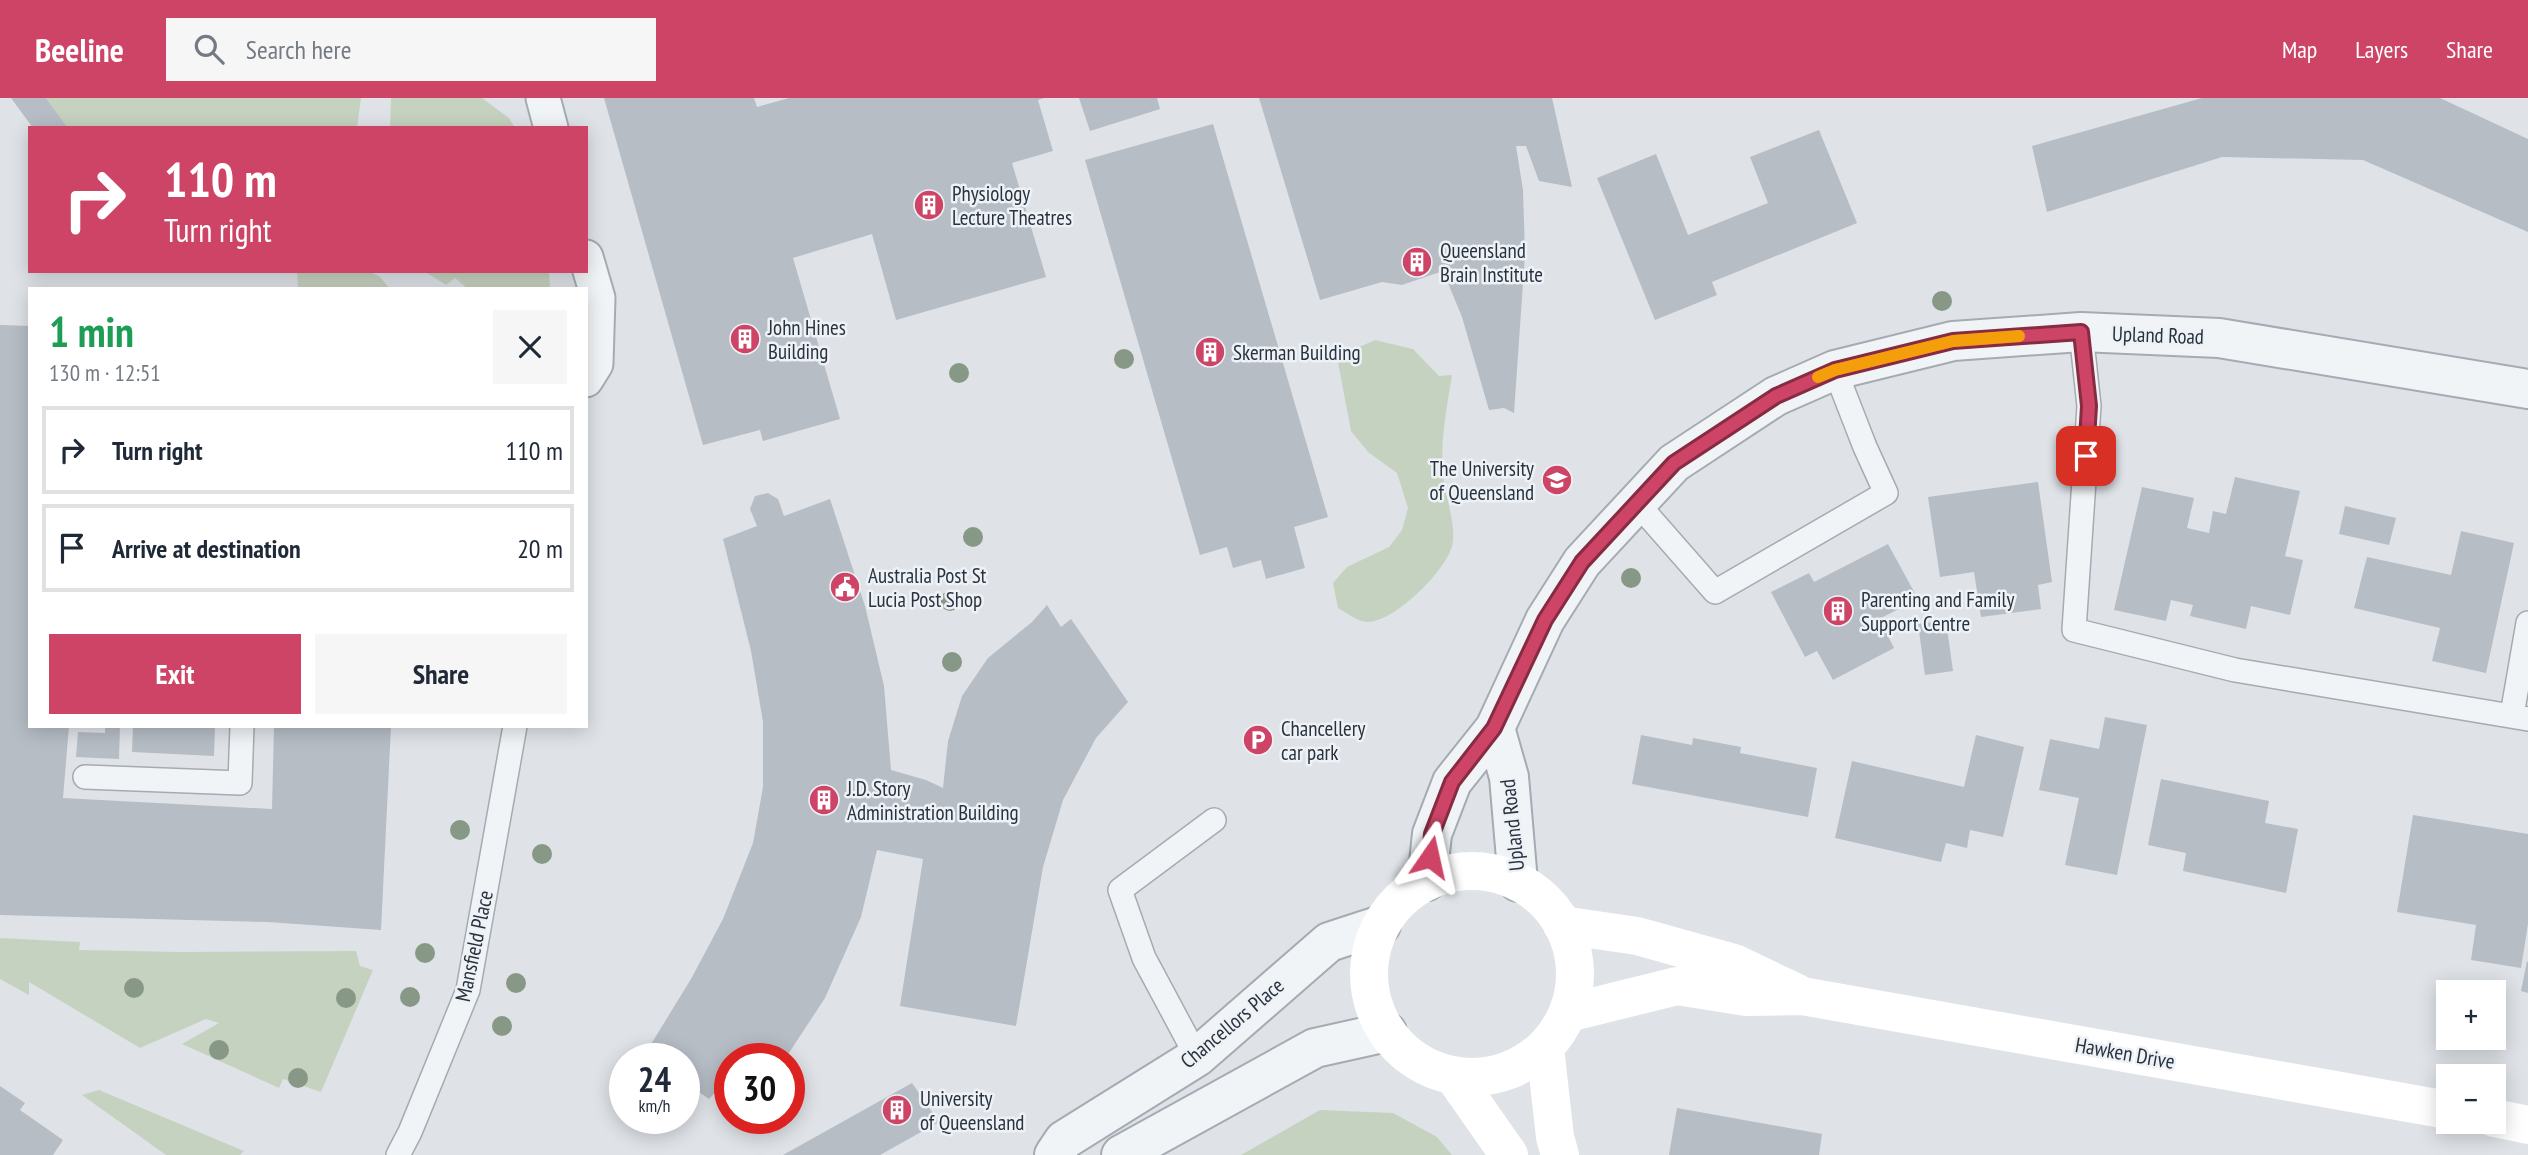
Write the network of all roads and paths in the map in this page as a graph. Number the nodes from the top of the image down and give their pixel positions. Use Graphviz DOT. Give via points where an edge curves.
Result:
graph roads {
  1 [pos="542,98"];
  2 [pos="550,126"];
  3 [pos="588,264"];
  4 [pos="2081,332"];
  5 [pos="1835,370"];
  6 [pos="588,377"];
  7 [pos="2528,389"];
  8 [pos="1636,502"];
  9 [pos="2528,623"];
  10 [pos="2520,717"];
  11 [pos="242,728"];
  12 [pos="515,728"];
  13 [pos="1494,728"];
  14 [pos="85,777"];
  15 [pos="1214,820"];
  16 [pos="1427,881"];
  17 [pos="1518,882"];
  18 [pos="1381,925"];
  19 [pos="1562,925"];
  20 [pos="1802,996"];
  21 [pos="1568,1013"];
  22 [pos="1387,1032"];
  23 [pos="1545,1048"];
  24 [pos="1196,1057"];
  25 [pos="1452,1075"];
  26 [pos="2436,1108"];
  27 [pos="2506,1120"];
  28 [pos="2528,1125"];
  29 [pos="398,1155"];
  30 [pos="1055,1155"];
  31 [pos="1121,1155"];
  32 [pos="1509,1155"];
  33 [pos="1560,1155"];
  1 -- 2 [label="street"];
  3 -- 6 [label="street" via="598,298 596,364"];
  4 -- 5 [label="street, Upland Road" via="1953,341"];
  4 -- 7 [label="street, Upland Road" via="2219,338"];
  4 -- 10 [label="lane" via="2089,406 2074,630 2235,670"];
  5 -- 8 [label="street, Upland Road" via="1776,396 1674,463"];
  5 -- 8 [label="lane" via="1886,494 1715,592"];
  8 -- 13 [label="street, Upland Road" via="1582,562 1553,609"];
  9 -- 10 [label="lane"];
  11 -- 14 [label="lane" via="240,783"];
  12 -- 29 [label="lane, Mansfield Place" via="468,990"];
  13 -- 16 [label="street, Upland Road" via="1452,782 1432,834"];
  13 -- 17 [label="street, Upland Road" via="1509,777"];
  15 -- 24 [label="lane" via="1120,890 1144,958"];
  16 -- 17 [label="main road" via="1457,872 1488,872"];
  16 -- 18 [label="main road" via="1401,899"];
  17 -- 19 [label="main road" via="1544,900"];
  18 -- 22 [label="main road" via="1371,951 1369,979 1374,1007"];
  18 -- 24 [label="street, Chancellors Place" via="1329,942"];
  19 -- 20 [label="main road, Hawken Drive" via="1637,936 1734,963"];
  19 -- 21 [label="main road" via="1573,963"];
  20 -- 21 [label="main road, Hawken Drive" via="1746,997 1677,986"];
  20 -- 26 [label="main road, Hawken Drive"];
  21 -- 23 [label="main road"];
  22 -- 25 [label="main road" via="1427,1068"];
  22 -- 31 [label="street" via="1315,1048"];
  23 -- 25 [label="main road" via="1517,1067 1486,1076"];
  23 -- 33 [label="main road"];
  24 -- 30 [label="street, Chancellors Place" via="1064,1140"];
  25 -- 32 [label="main road"];
  27 -- 28 [label="main road"];
}
